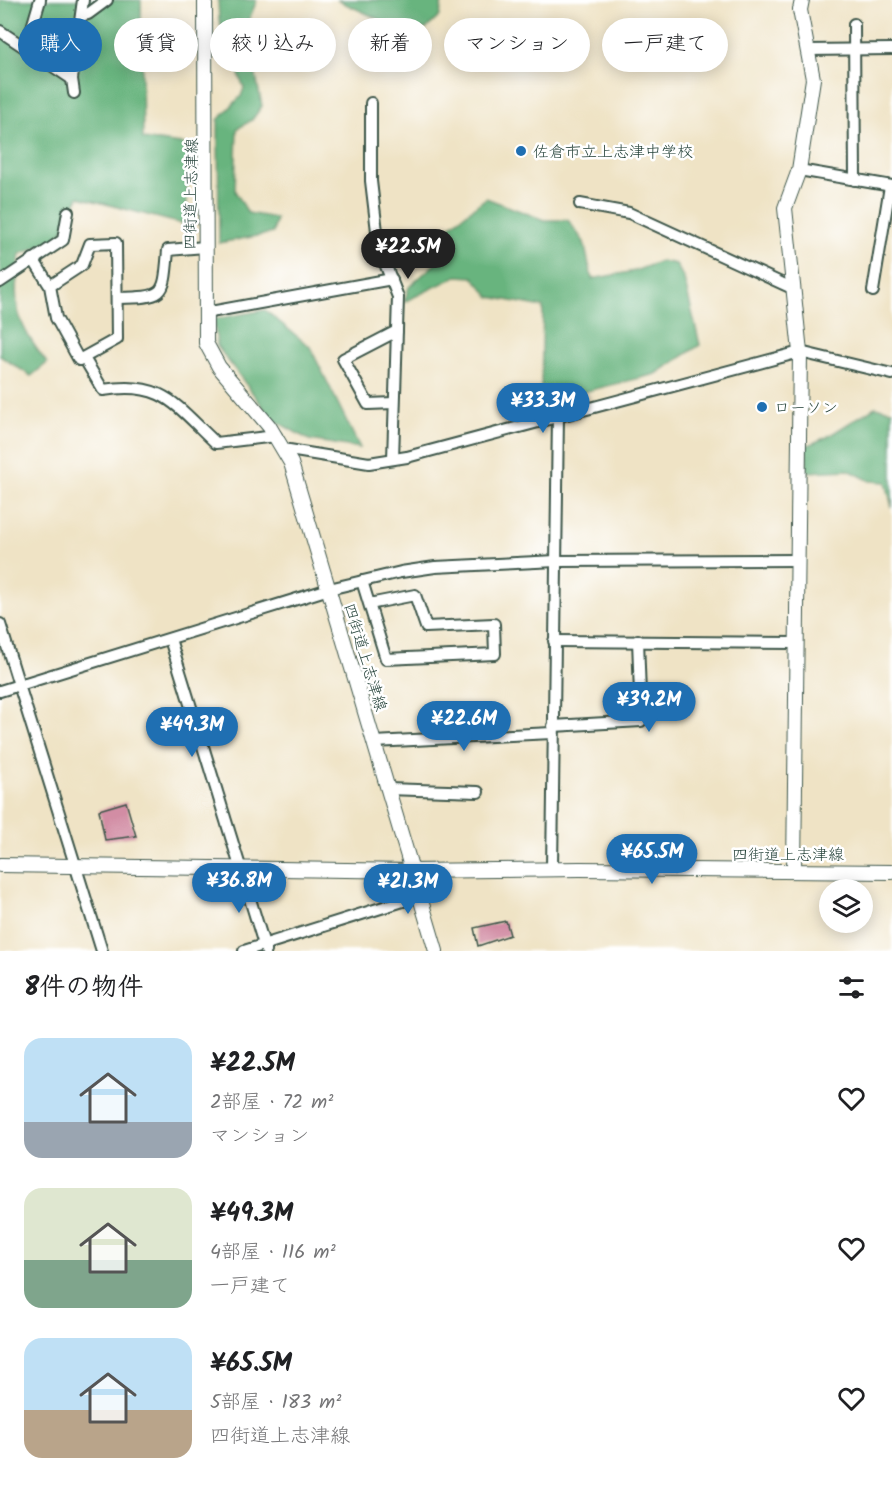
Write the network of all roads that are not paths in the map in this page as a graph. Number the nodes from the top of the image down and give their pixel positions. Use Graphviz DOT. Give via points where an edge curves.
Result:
graph roads {
  1 [pos="40,0"];
  2 [pos="83,0"];
  3 [pos="107,0"];
  4 [pos="206,0"];
  5 [pos="802,0"];
  6 [pos="82,15"];
  7 [pos="35,18"];
  8 [pos="854,24"];
  9 [pos="0,31"];
  10 [pos="18,43"];
  11 [pos="892,49"];
  12 [pos="807,50"];
  13 [pos="854,50"];
  14 [pos="62,72"];
  15 [pos="72,79"];
  16 [pos="74,93"];
  17 [pos="371,103"];
  18 [pos="799,170"];
  19 [pos="855,180"];
  20 [pos="891,186"];
  21 [pos="580,204"];
  22 [pos="68,212"];
  23 [pos="205,247"];
  24 [pos="33,259"];
  25 [pos="392,279"];
  26 [pos="0,282"];
  27 [pos="50,286"];
  28 [pos="794,290"];
  29 [pos="873,291"];
  30 [pos="117,298"];
  31 [pos="205,312"];
  32 [pos="397,331"];
  33 [pos="800,352"];
  34 [pos="84,358"];
  35 [pos="892,374"];
  36 [pos="394,403"];
  37 [pos="558,416"];
  38 [pos="276,436"];
  39 [pos="283,449"];
  40 [pos="393,459"];
  41 [pos="797,560"];
  42 [pos="556,561"];
  43 [pos="362,581"];
  44 [pos="329,589"];
  45 [pos="369,604"];
  46 [pos="0,624"];
  47 [pos="170,639"];
  48 [pos="638,640"];
  49 [pos="555,641"];
  50 [pos="797,643"];
  51 [pos="19,685"];
  52 [pos="0,691"];
  53 [pos="553,730"];
  54 [pos="374,742"];
  55 [pos="387,789"];
  56 [pos="478,792"];
  57 [pos="0,865"];
  58 [pos="75,866"];
  59 [pos="240,868"];
  60 [pos="552,869"];
  61 [pos="411,871"];
  62 [pos="794,871"];
  63 [pos="892,872"];
  64 [pos="419,896"];
  65 [pos="265,948"];
  66 [pos="102,951"];
  67 [pos="243,951"];
  68 [pos="436,951"];
  1 -- 7 [label="street"];
  2 -- 6 [label="street"];
  3 -- 6 [label="street"];
  4 -- 23 [label="main road, 四街道上志津線"];
  5 -- 12 [label="main road"];
  6 -- 15 [label="street"];
  8 -- 13 [label="street"];
  9 -- 10 [label="street"];
  11 -- 13 [label="street"];
  12 -- 13 [label="street"];
  12 -- 18 [label="main road" via="813,79"];
  13 -- 19 [label="street"];
  14 -- 15 [label="street"];
  15 -- 16 [label="street"];
  17 -- 25 [label="street" via="371,181 379,248"];
  18 -- 19 [label="street"];
  18 -- 28 [label="main road" via="785,208"];
  19 -- 20 [label="street"];
  20 -- 29 [label="street"];
  21 -- 28 [label="street" via="629,213"];
  22 -- 24 [label="street" via="63,240"];
  23 -- 30 [label="street" via="168,249 164,287 158,293 148,298"];
  23 -- 31 [label="main road, 四街道上志津線"];
  24 -- 26 [label="street"];
  24 -- 27 [label="street"];
  25 -- 31 [label="street"];
  25 -- 32 [label="street" via="398,297"];
  27 -- 30 [label="street" via="82,266 90,244 116,243"];
  27 -- 34 [label="street" via="56,318 79,360"];
  28 -- 33 [label="main road"];
  30 -- 34 [label="street" via="117,339"];
  31 -- 38 [label="main road, 四街道上志津線" via="206,343 212,356"];
  32 -- 36 [label="street"];
  32 -- 36 [label="street" via="343,359 368,404"];
  33 -- 35 [label="street"];
  33 -- 37 [label="street"];
  33 -- 41 [label="main road"];
  34 -- 38 [label="street" via="103,390 127,386 151,389 216,443"];
  36 -- 40 [label="street"];
  37 -- 40 [label="street"];
  37 -- 42 [label="street"];
  38 -- 39 [label="main road, 四街道上志津線"];
  39 -- 40 [label="street" via="369,463"];
  39 -- 44 [label="main road, 四街道上志津線" via="291,463"];
  41 -- 42 [label="street"];
  41 -- 50 [label="main road"];
  42 -- 43 [label="street" via="435,567"];
  42 -- 49 [label="street"];
  43 -- 44 [label="street"];
  43 -- 45 [label="street"];
  44 -- 47 [label="street"];
  44 -- 54 [label="main road, 四街道上志津線"];
  45 -- 45 [label="street" via="386,659 495,654 494,624 426,627 415,595"];
  46 -- 51 [label="street"];
  47 -- 51 [label="street"];
  47 -- 59 [label="street"];
  48 -- 49 [label="street"];
  48 -- 50 [label="street"];
  48 -- 53 [label="street" via="641,721"];
  49 -- 53 [label="street"];
  50 -- 62 [label="main road"];
  51 -- 52 [label="street"];
  51 -- 58 [label="street"];
  53 -- 54 [label="street"];
  53 -- 60 [label="street"];
  54 -- 55 [label="main road, 四街道上志津線"];
  55 -- 56 [label="street"];
  55 -- 61 [label="main road, 四街道上志津線"];
  57 -- 58 [label="main road"];
  58 -- 59 [label="main road"];
  58 -- 66 [label="street"];
  59 -- 61 [label="main road"];
  59 -- 65 [label="street"];
  60 -- 61 [label="main road, 四街道上志津線"];
  60 -- 62 [label="main road, 四街道上志津線"];
  61 -- 64 [label="main road"];
  62 -- 63 [label="main road, 四街道上志津線"];
  64 -- 65 [label="street"];
  64 -- 68 [label="main road"];
  65 -- 67 [label="street"];
}
